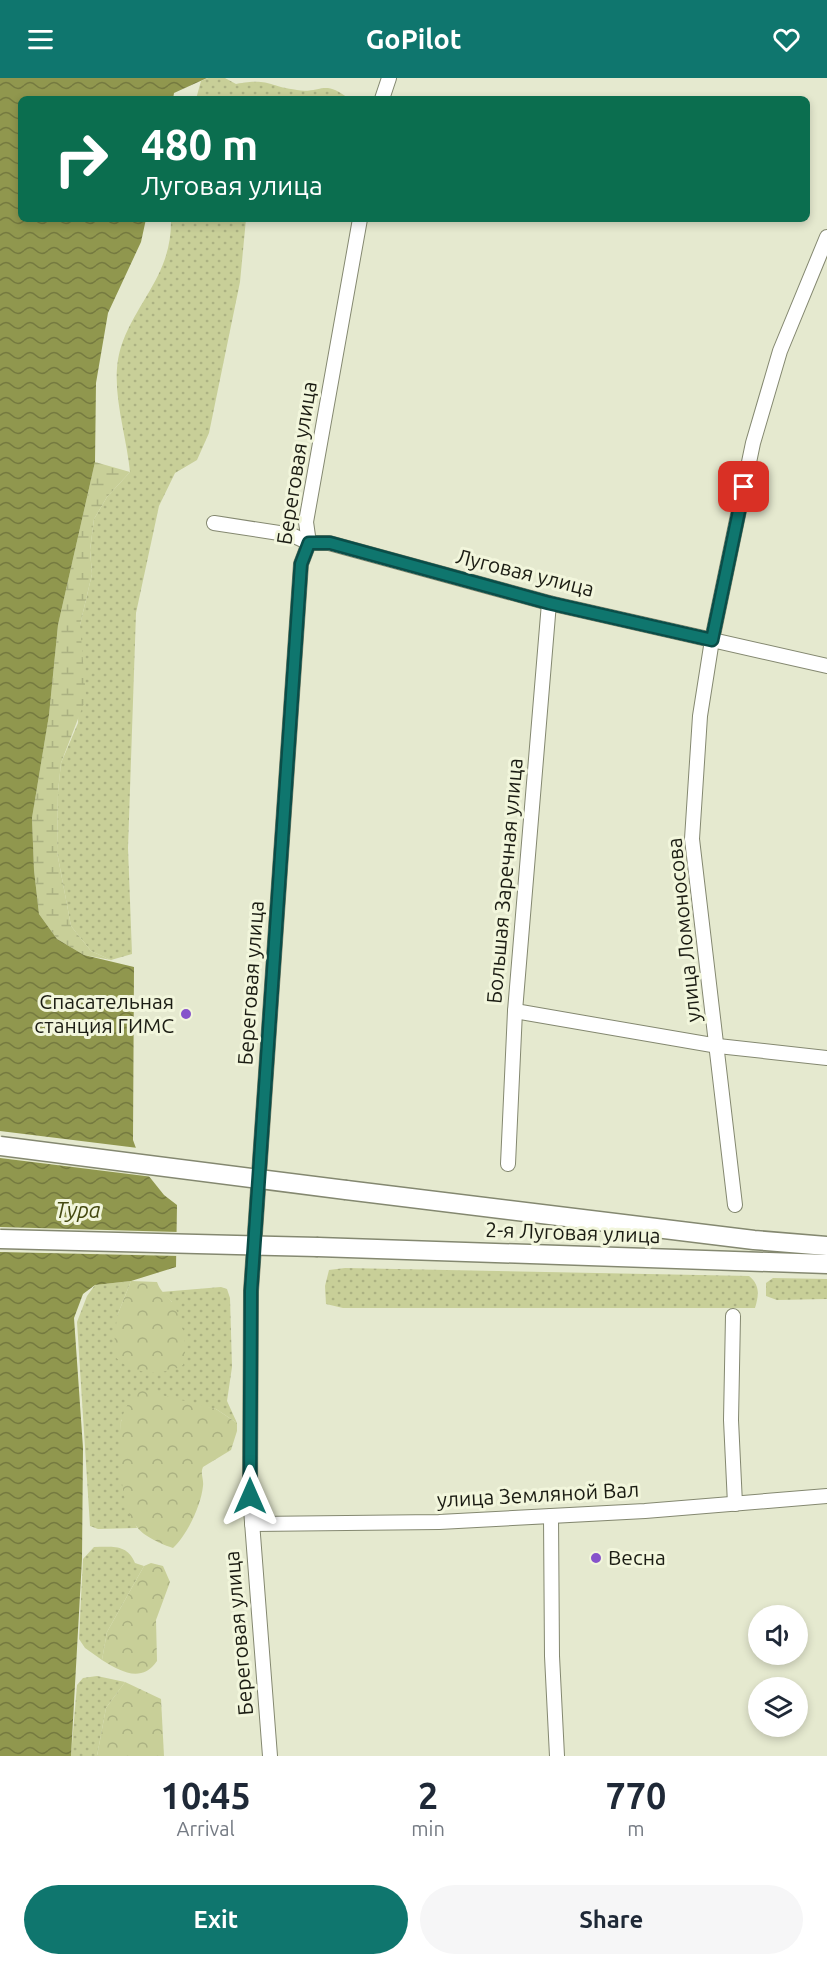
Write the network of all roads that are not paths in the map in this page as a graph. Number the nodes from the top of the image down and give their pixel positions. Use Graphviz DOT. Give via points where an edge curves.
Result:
graph roads {
  1 [pos="389,78"];
  2 [pos="383,96"];
  3 [pos="359,222"];
  4 [pos="825,245"];
  5 [pos="214,523"];
  6 [pos="309,543"];
  7 [pos="549,603"];
  8 [pos="712,640"];
  9 [pos="827,666"];
  10 [pos="515,1011"];
  11 [pos="718,1046"];
  12 [pos="827,1058"];
  13 [pos="0,1146"];
  14 [pos="508,1164"];
  15 [pos="735,1205"];
  16 [pos="0,1239"];
  17 [pos="827,1246"];
  18 [pos="827,1264"];
  19 [pos="733,1316"];
  20 [pos="827,1496"];
  21 [pos="735,1504"];
  22 [pos="551,1516"];
  23 [pos="252,1524"];
  24 [pos="270,1756"];
  25 [pos="557,1756"];
  1 -- 2 [label="street"];
  3 -- 6 [label="street, Береговая улица" via="306,522"];
  4 -- 8 [label="street, улица Ломоносова" via="780,351 756,433"];
  5 -- 6 [label="street, Луговая улица" via="292,535"];
  6 -- 7 [label="street, Луговая улица" via="330,543"];
  6 -- 23 [label="street, Береговая улица" via="301,564 251,1291"];
  7 -- 8 [label="street, Луговая улица"];
  7 -- 10 [label="street, Большая Заречная улица"];
  8 -- 9 [label="street, Луговая улица"];
  8 -- 11 [label="street, улица Ломоносова" via="700,716 692,839"];
  10 -- 11 [label="street"];
  10 -- 14 [label="street, Большая Заречная улица"];
  11 -- 12 [label="street"];
  11 -- 15 [label="street, улица Ломоносова"];
  13 -- 17 [label="main road, 2-я Луговая улица, bridge"];
  16 -- 18 [label="main road, 2-я Луговая улица, bridge"];
  19 -- 21 [label="street" via="731,1420"];
  20 -- 21 [label="street, улица Земляной Вал"];
  21 -- 22 [label="street, улица Земляной Вал"];
  22 -- 23 [label="street, улица Земляной Вал" via="439,1522"];
  22 -- 25 [label="street"];
  23 -- 24 [label="street, Береговая улица"];
}
